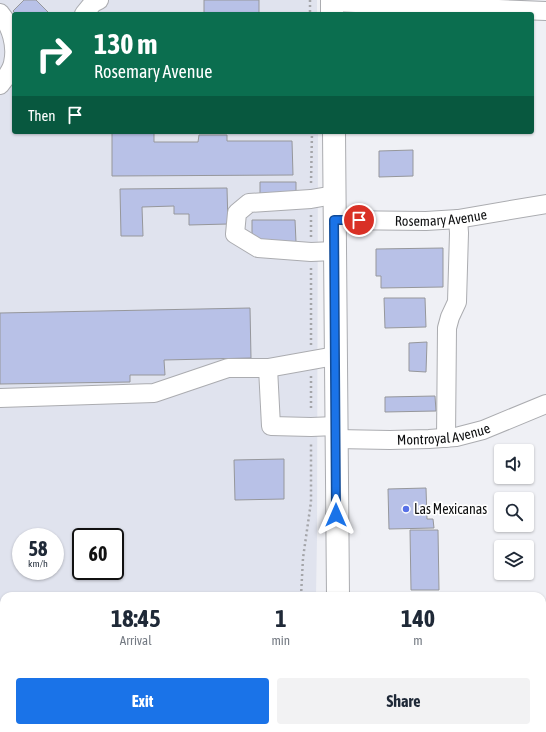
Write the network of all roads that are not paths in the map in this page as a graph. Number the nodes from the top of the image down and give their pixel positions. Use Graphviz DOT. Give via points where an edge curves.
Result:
graph roads {
  1 [pos="99,0"];
  2 [pos="332,5"];
  3 [pos="546,11"];
  4 [pos="86,12"];
  5 [pos="0,13"];
  6 [pos="12,37"];
  7 [pos="12,66"];
  8 [pos="0,85"];
  9 [pos="334,134"];
  10 [pos="334,196"];
  11 [pos="546,204"];
  12 [pos="458,219"];
  13 [pos="334,220"];
  14 [pos="334,251"];
  15 [pos="335,356"];
  16 [pos="268,368"];
  17 [pos="0,398"];
  18 [pos="546,404"];
  19 [pos="336,433"];
  20 [pos="446,438"];
  21 [pos="338,592"];
  1 -- 4 [label="street" via="93,2"];
  2 -- 3 [label="street"];
  5 -- 6 [label="street" via="10,28"];
  7 -- 8 [label="street"];
  9 -- 10 [label="main road"];
  10 -- 13 [label="main road"];
  10 -- 14 [label="street" via="250,204 236,213 235,234 258,248"];
  11 -- 12 [label="street, Rosemary Avenue"];
  12 -- 13 [label="street, Rosemary Avenue"];
  12 -- 20 [label="street" via="457,302 447,328"];
  13 -- 14 [label="main road"];
  14 -- 15 [label="main road"];
  15 -- 16 [label="street"];
  15 -- 19 [label="main road"];
  16 -- 17 [label="street" via="228,368 154,393"];
  16 -- 19 [label="street, Montroyal Avenue" via="271,426 311,427"];
  18 -- 20 [label="street, Montroyal Avenue" via="483,430"];
  19 -- 20 [label="street, Montroyal Avenue" via="390,440"];
  19 -- 21 [label="main road"];
}
